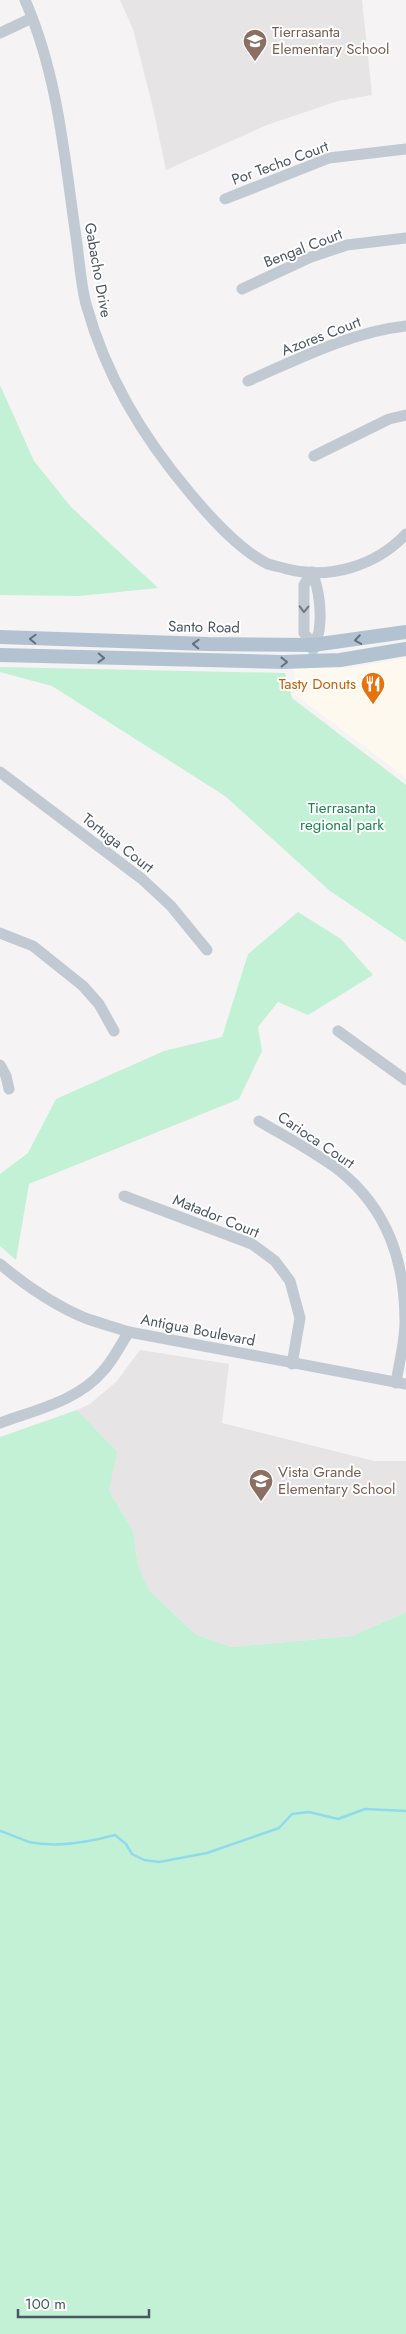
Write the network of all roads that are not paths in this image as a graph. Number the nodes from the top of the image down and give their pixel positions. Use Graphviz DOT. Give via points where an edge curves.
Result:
graph roads {
  1 [pos="25,0"];
  2 [pos="32,18"];
  3 [pos="0,33"];
  4 [pos="406,149"];
  5 [pos="225,200"];
  6 [pos="406,238"];
  7 [pos="242,289"];
  8 [pos="406,326"];
  9 [pos="248,381"];
  10 [pos="406,415"];
  11 [pos="314,456"];
  12 [pos="406,534"];
  13 [pos="312,572"];
  14 [pos="406,632"];
  15 [pos="0,638"];
  16 [pos="313,645"];
  17 [pos="406,649"];
  18 [pos="0,655"];
  19 [pos="313,662"];
  20 [pos="0,772"];
  21 [pos="0,933"];
  22 [pos="207,950"];
  23 [pos="338,1030"];
  24 [pos="114,1031"];
  25 [pos="0,1065"];
  26 [pos="406,1080"];
  27 [pos="9,1089"];
  28 [pos="259,1121"];
  29 [pos="124,1196"];
  30 [pos="0,1264"];
  31 [pos="405,1324"];
  32 [pos="129,1332"];
  33 [pos="292,1364"];
  34 [pos="401,1383"];
  35 [pos="0,1423"];
  1 -- 2 [label="street, Gabacho Drive"];
  2 -- 3 [label="street"];
  2 -- 13 [label="street, Gabacho Drive" via="58,107 86,302 116,387 175,476 235,540 268,564"];
  4 -- 5 [label="street, Por Techo Court" via="329,158"];
  6 -- 7 [label="street, Bengal Court" via="347,245 311,257"];
  8 -- 9 [label="street, Azores Court" via="384,329 323,349"];
  10 -- 11 [label="street" via="389,419"];
  12 -- 13 [label="street, Gabacho Drive" via="375,559 345,571"];
  13 -- 16 [label="street" via="318,586 319,632"];
  14 -- 16 [label="main road, Santo Road, one-way"];
  16 -- 15 [label="main road, Santo Road, one-way"];
  16 -- 19 [label="street"];
  17 -- 19 [label="main road"];
  18 -- 19 [label="main road, one-way"];
  20 -- 22 [label="street, Tortuga Court" via="142,879 171,906"];
  21 -- 24 [label="street" via="33,946 83,986 99,1004"];
  23 -- 26 [label="street"];
  25 -- 27 [label="street"];
  28 -- 31 [label="street, Carioca Court" via="339,1171 365,1194 390,1233 401,1271"];
  29 -- 33 [label="street, Matador Court" via="252,1244 275,1260 290,1281 300,1318"];
  30 -- 32 [label="street, Antigua Boulevard" via="61,1306 85,1318"];
  31 -- 34 [label="street, Carioca Court"];
  32 -- 33 [label="street, Antigua Boulevard"];
  32 -- 35 [label="street" via="94,1382 63,1400"];
  33 -- 34 [label="street, Antigua Boulevard"];
}
